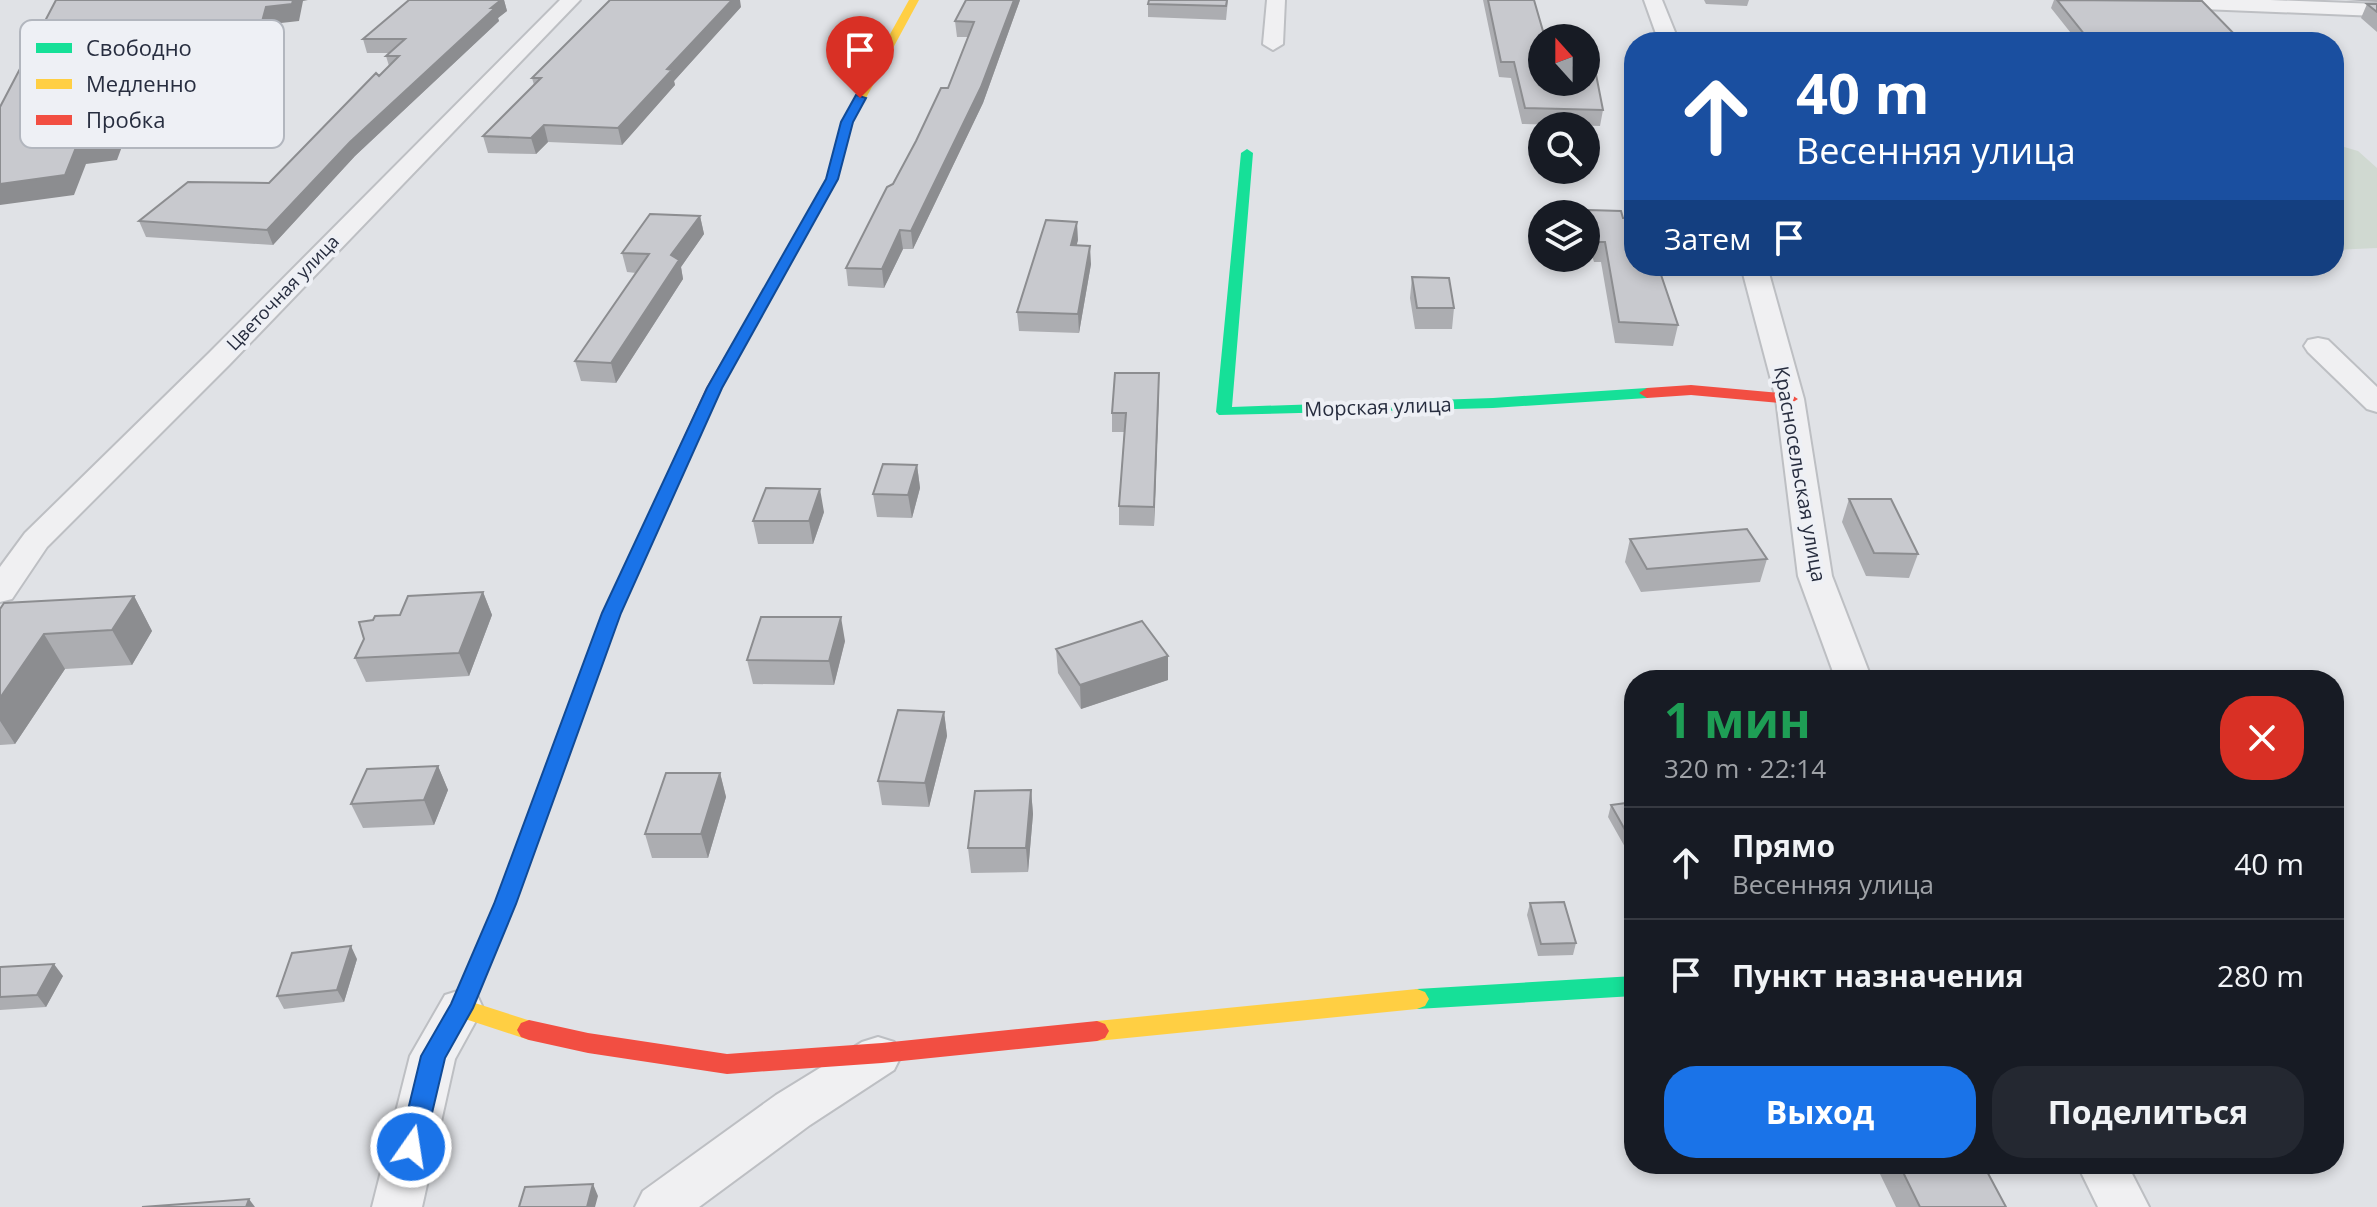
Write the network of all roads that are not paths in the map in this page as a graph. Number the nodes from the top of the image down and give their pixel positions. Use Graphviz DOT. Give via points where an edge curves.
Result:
graph roads {
  1 [pos="571,0"];
  2 [pos="914,0"];
  3 [pos="1276,0"];
  4 [pos="1653,0"];
  5 [pos="2128,0"];
  6 [pos="2377,10"];
  7 [pos="1665,32"];
  8 [pos="1273,44"];
  9 [pos="1247,153"];
  10 [pos="1757,276"];
  11 [pos="2318,346"];
  12 [pos="1790,399"];
  13 [pos="2377,403"];
  14 [pos="0,591"];
  15 [pos="1850,670"];
  16 [pos="1624,986"];
  17 [pos="461,1008"];
  18 [pos="882,1053"];
  19 [pos="2106,1174"];
  20 [pos="397,1207"];
  21 [pos="660,1207"];
  22 [pos="2124,1207"];
  1 -- 14 [label="street, Цветочная улица" via="36,540"];
  2 -- 17 [label="street" via="847,122 832,179 714,388 618,599"];
  3 -- 8 [label="street"];
  4 -- 7 [label="street"];
  5 -- 6 [label="street"];
  9 -- 12 [label="street, Морская улица" via="1224,412 1691,390"];
  10 -- 12 [label="street, Красносельская улица"];
  11 -- 13 [label="street"];
  12 -- 15 [label="street, Красносельская улица" via="1815,576"];
  16 -- 18 [label="street" via="1469,994"];
  17 -- 18 [label="street" via="522,1029 588,1043 727,1064"];
  17 -- 20 [label="street" via="433,1056"];
  18 -- 21 [label="street"];
  19 -- 22 [label="street"];
}
